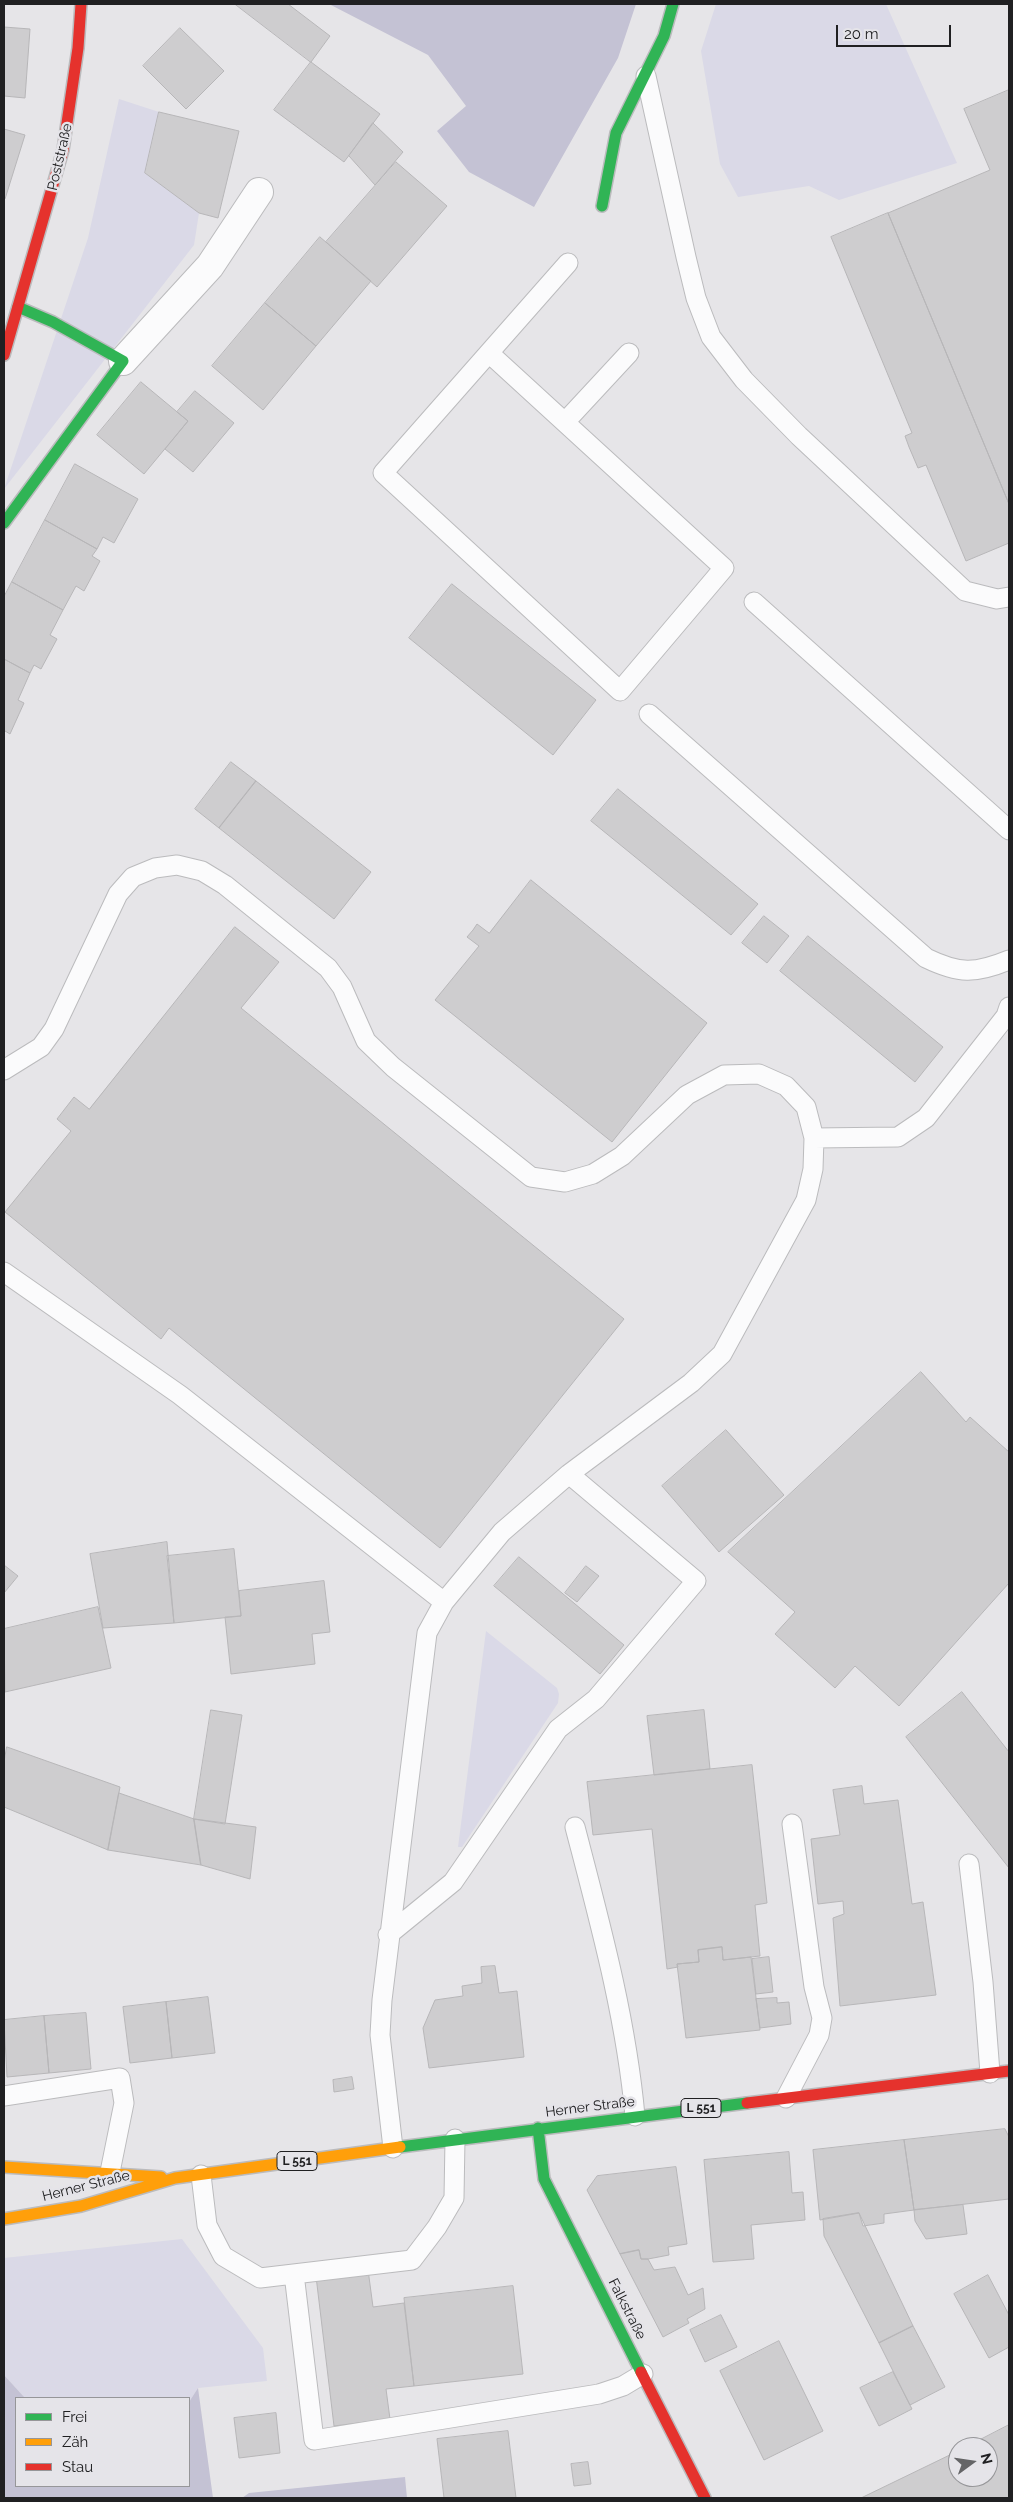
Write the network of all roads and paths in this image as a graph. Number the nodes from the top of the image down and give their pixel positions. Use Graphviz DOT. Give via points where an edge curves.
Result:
graph roads {
  1 [pos="81,4"];
  2 [pos="672,4"];
  3 [pos="646,76"];
  4 [pos="260,192"];
  5 [pos="602,206"];
  6 [pos="568,263"];
  7 [pos="18,307"];
  8 [pos="630,352"];
  9 [pos="489,353"];
  10 [pos="4,355"];
  11 [pos="124,361"];
  12 [pos="565,422"];
  13 [pos="4,523"];
  14 [pos="1009,596"];
  15 [pos="754,602"];
  16 [pos="649,714"];
  17 [pos="1009,830"];
  18 [pos="1009,960"];
  19 [pos="1009,1007"];
  20 [pos="4,1070"];
  21 [pos="814,1138"];
  22 [pos="4,1272"];
  23 [pos="569,1474"];
  24 [pos="444,1602"];
  25 [pos="792,1824"];
  26 [pos="575,1827"];
  27 [pos="969,1864"];
  28 [pos="388,1935"];
  29 [pos="1009,2071"];
  30 [pos="990,2073"];
  31 [pos="4,2096"];
  32 [pos="786,2098"];
  33 [pos="635,2116"];
  34 [pos="538,2128"];
  35 [pos="456,2139"];
  36 [pos="393,2148"];
  37 [pos="4,2167"];
  38 [pos="110,2172"];
  39 [pos="201,2175"];
  40 [pos="175,2178"];
  41 [pos="4,2220"];
  42 [pos="294,2274"];
  43 [pos="643,2374"];
  44 [pos="705,2498"];
  1 -- 7 [label="street, Poststraße" via="64,150"];
  2 -- 3 [label="street" via="664,36"];
  3 -- 5 [label="street" via="616,133"];
  3 -- 14 [label="lane" via="688,266 711,337 744,380 792,429 965,591 997,599"];
  4 -- 11 [label="street" via="210,266"];
  6 -- 9 [label="lane"];
  7 -- 10 [label="street, Poststraße"];
  7 -- 11 [label="street" via="53,322"];
  8 -- 12 [label="lane"];
  9 -- 12 [label="lane"];
  9 -- 12 [label="lane" via="383,473 620,691 724,568"];
  11 -- 13 [label="street"];
  15 -- 17 [label="lane"];
  16 -- 18 [label="lane" via="926,958 950,970 972,971"];
  19 -- 21 [label="lane" via="1006,1016 926,1118 898,1137"];
  20 -- 21 [label="lane" via="41,1047 54,1029 118,894 133,876 177,865 202,871 226,884 328,968 342,987 366,1041 393,1067 531,1177 565,1182 593,1174 622,1156 687,1095 724,1076 759,1074 786,1086 806,1107"];
  21 -- 23 [label="lane" via="806,1200 722,1354 691,1383"];
  22 -- 24 [label="lane" via="180,1395"];
  23 -- 24 [label="lane" via="502,1532"];
  23 -- 28 [label="lane" via="696,1581 596,1699 558,1729 453,1882"];
  24 -- 28 [label="lane" via="428,1634"];
  25 -- 32 [label="lane" via="814,1987 822,2018 818,2036"];
  26 -- 33 [label="lane" via="615,1983 630,2060"];
  27 -- 30 [label="lane"];
  28 -- 36 [label="lane" via="380,2035"];
  29 -- 30 [label="street, Herner Straße / L 551"];
  30 -- 32 [label="street, Herner Straße / L 551"];
  31 -- 38 [label="lane" via="120,2078 124,2103"];
  32 -- 33 [label="street, Herner Straße / L 551"];
  33 -- 34 [label="street, Herner Straße / L 551"];
  34 -- 35 [label="street, Herner Straße / L 551"];
  34 -- 43 [label="street, Falkstraße" via="544,2179"];
  35 -- 36 [label="street, Herner Straße / L 551"];
  35 -- 42 [label="lane" via="454,2198 412,2260"];
  36 -- 39 [label="street, Herner Straße / L 551"];
  37 -- 38 [label="street, Herner Straße / L 551"];
  38 -- 40 [label="street, Herner Straße / L 551"];
  39 -- 40 [label="street, Herner Straße / L 551"];
  39 -- 42 [label="lane" via="207,2225 223,2256 260,2278"];
  40 -- 41 [label="street, Herner Straße / L 551" via="81,2206"];
  42 -- 43 [label="lane" via="314,2440 599,2394 623,2386"];
  43 -- 44 [label="street, Falkstraße"];
}
